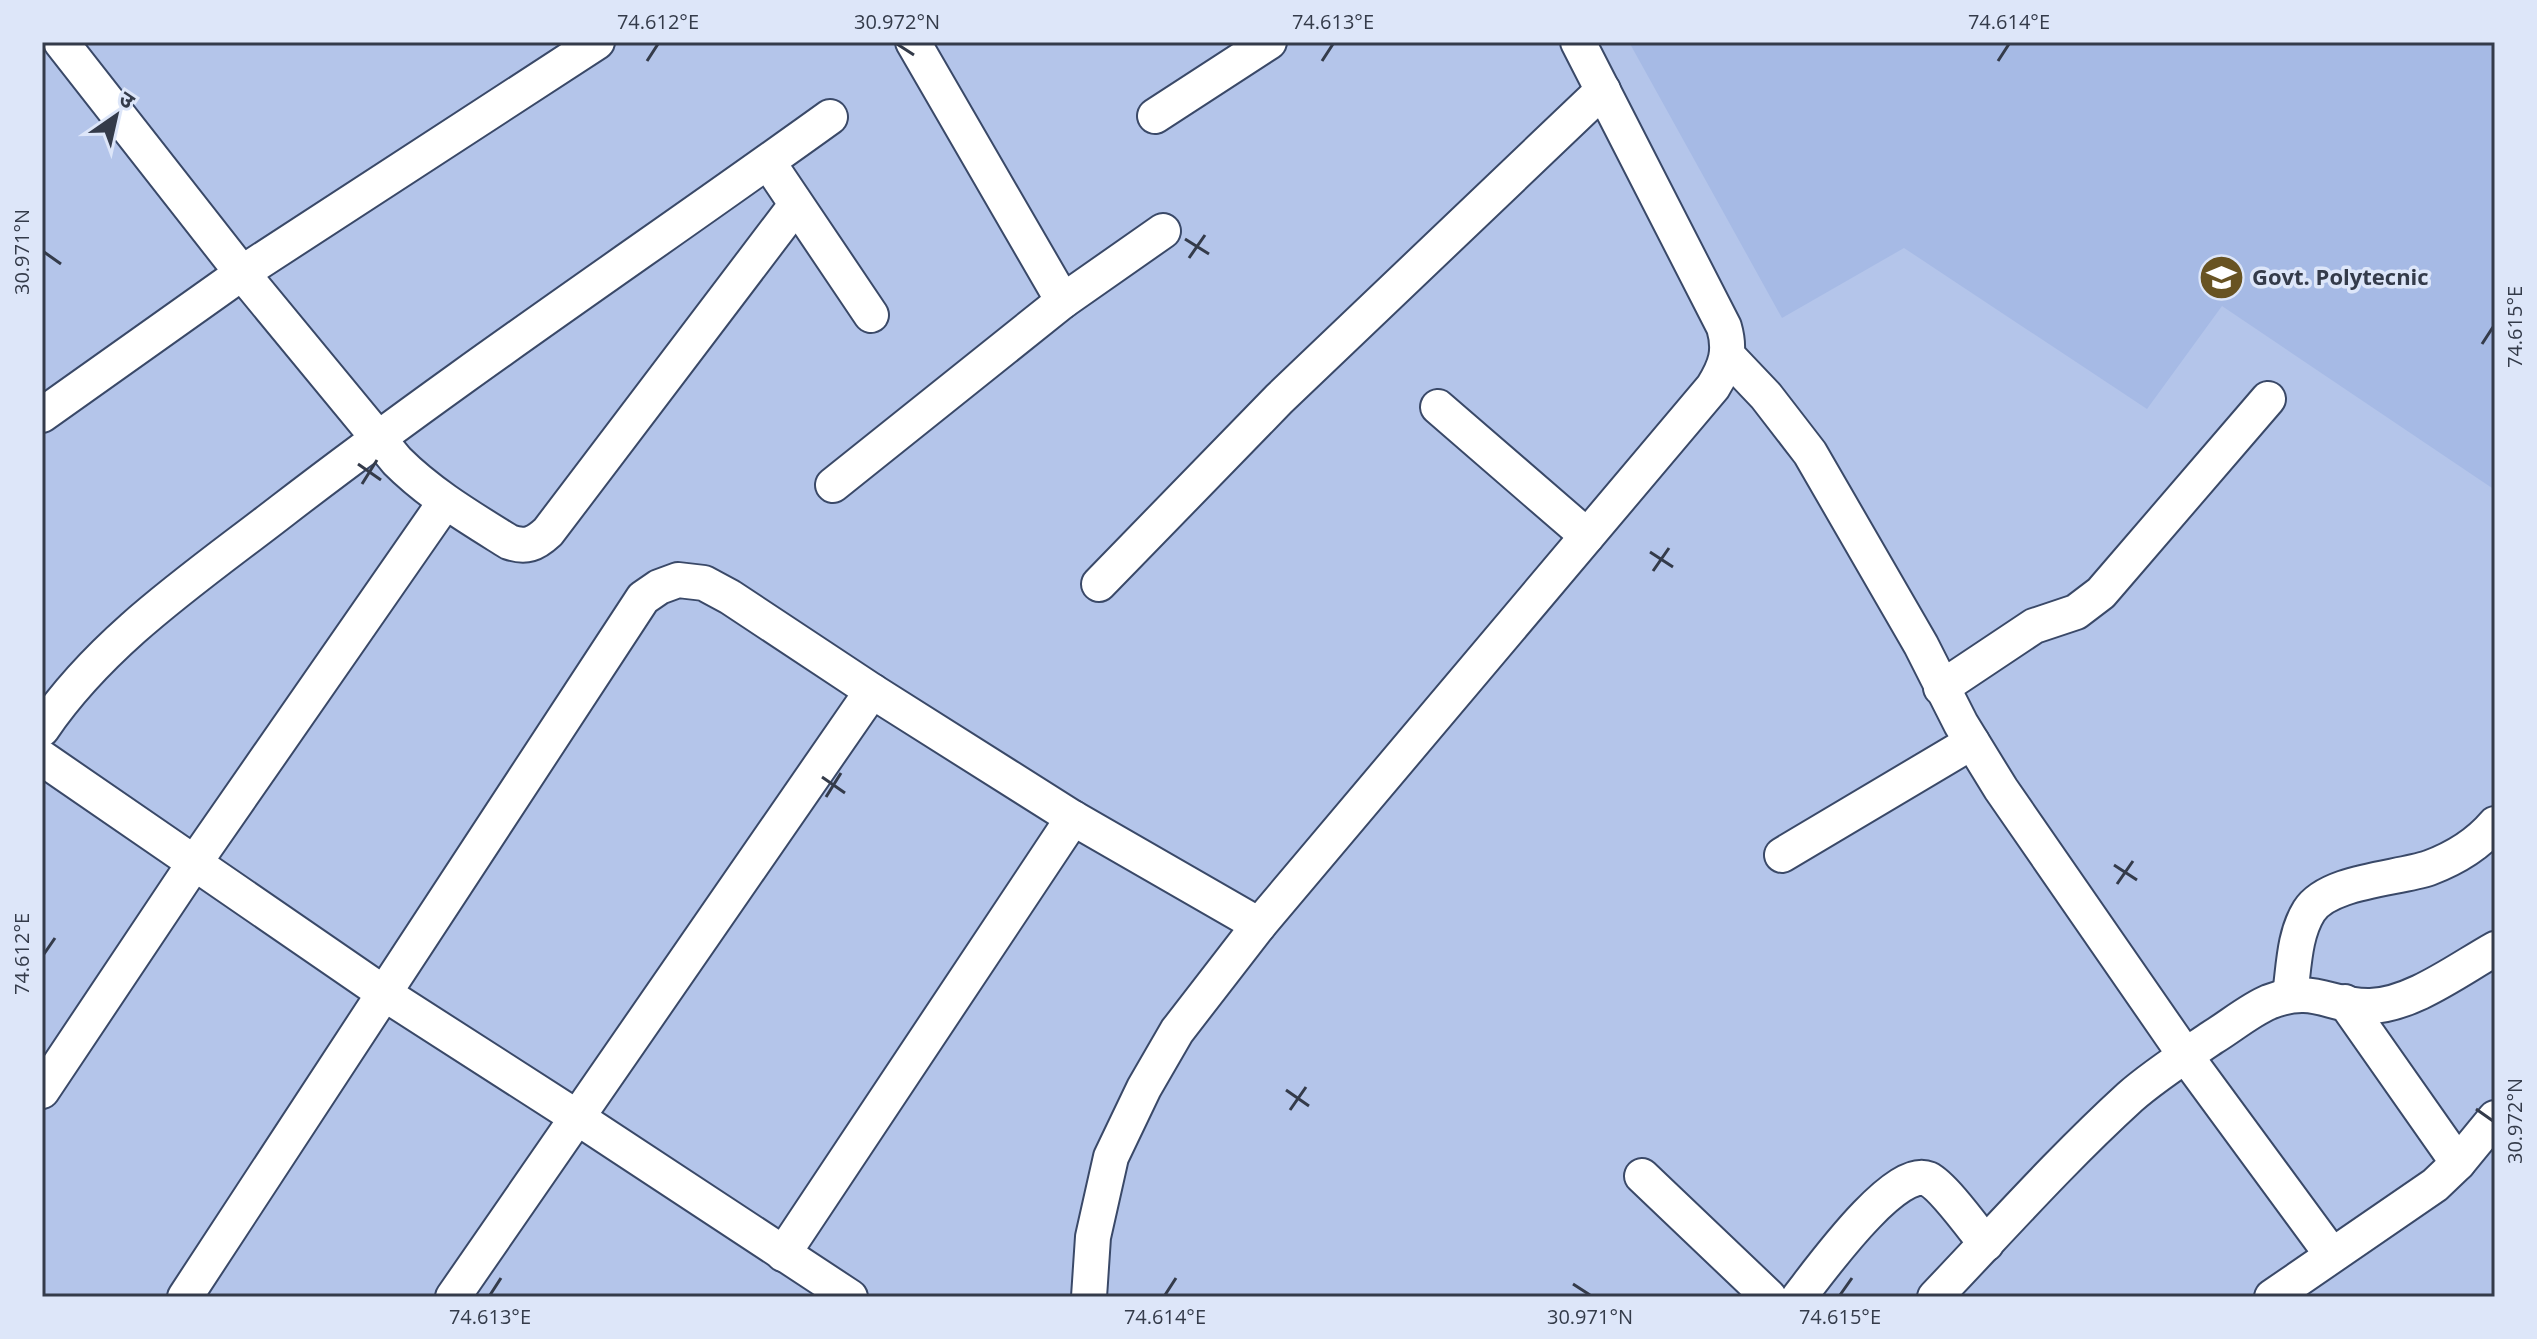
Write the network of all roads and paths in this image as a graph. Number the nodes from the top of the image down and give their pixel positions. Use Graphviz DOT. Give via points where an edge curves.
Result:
graph roads {
  1 [pos="59,42"];
  2 [pos="597,42"];
  3 [pos="913,42"];
  4 [pos="1269,42"];
  5 [pos="1578,42"];
  6 [pos="42,53"];
  7 [pos="1603,90"];
  8 [pos="1155,116"];
  9 [pos="830,117"];
  10 [pos="768,162"];
  11 [pos="796,205"];
  12 [pos="1163,231"];
  13 [pos="242,273"];
  14 [pos="1063,301"];
  15 [pos="871,315"];
  16 [pos="1728,356"];
  17 [pos="2268,399"];
  18 [pos="1438,407"];
  19 [pos="42,415"];
  20 [pos="377,438"];
  21 [pos="833,485"];
  22 [pos="445,502"];
  23 [pos="1587,536"];
  24 [pos="1099,584"];
  25 [pos="1941,688"];
  26 [pos="872,691"];
  27 [pos="42,729"];
  28 [pos="1972,742"];
  29 [pos="42,758"];
  30 [pos="1073,818"];
  31 [pos="2495,824"];
  32 [pos="1782,855"];
  33 [pos="195,862"];
  34 [pos="1259,925"];
  35 [pos="2495,949"];
  36 [pos="385,994"];
  37 [pos="2290,995"];
  38 [pos="2345,1002"];
  39 [pos="2185,1055"];
  40 [pos="42,1091"];
  41 [pos="578,1118"];
  42 [pos="2495,1118"];
  43 [pos="2458,1163"];
  44 [pos="1642,1176"];
  45 [pos="1986,1244"];
  46 [pos="783,1254"];
  47 [pos="2332,1255"];
  48 [pos="185,1297"];
  49 [pos="453,1297"];
  50 [pos="850,1297"];
  51 [pos="1089,1297"];
  52 [pos="1769,1297"];
  53 [pos="1799,1297"];
  54 [pos="1935,1297"];
  55 [pos="2272,1297"];
  1 -- 6 [label="street"];
  1 -- 13 [label="street"];
  2 -- 13 [label="street"];
  3 -- 14 [label="street"];
  4 -- 8 [label="street"];
  5 -- 7 [label="street"];
  7 -- 16 [label="street" via="1724,327"];
  7 -- 24 [label="street" via="1279,399"];
  9 -- 10 [label="street"];
  10 -- 11 [label="street"];
  10 -- 20 [label="street"];
  11 -- 15 [label="street"];
  11 -- 22 [label="street" via="539,541 528,546 509,542"];
  12 -- 14 [label="street"];
  13 -- 19 [label="street"];
  13 -- 20 [label="street"];
  14 -- 21 [label="street"];
  16 -- 23 [label="street" via="1713,387"];
  16 -- 25 [label="street" via="1810,453"];
  17 -- 25 [label="street" via="2101,593 2076,612 2034,626"];
  18 -- 23 [label="street"];
  20 -- 22 [label="street"];
  20 -- 27 [label="street" via="102,656"];
  22 -- 33 [label="street"];
  23 -- 34 [label="street"];
  25 -- 28 [label="street"];
  26 -- 30 [label="street"];
  26 -- 36 [label="street" via="704,583 678,580 659,587 643,598"];
  26 -- 41 [label="street"];
  28 -- 32 [label="street"];
  28 -- 39 [label="street"];
  29 -- 33 [label="street"];
  30 -- 34 [label="street"];
  30 -- 46 [label="street"];
  31 -- 37 [label="street" via="2456,856 2428,868 2323,896 2302,926"];
  33 -- 36 [label="street"];
  33 -- 40 [label="street"];
  34 -- 51 [label="street" via="1177,1031 1111,1157 1093,1237"];
  35 -- 38 [label="street" via="2413,996 2369,1006"];
  36 -- 41 [label="street"];
  36 -- 48 [label="street"];
  37 -- 38 [label="street"];
  37 -- 39 [label="street" via="2265,1004"];
  38 -- 43 [label="street"];
  39 -- 45 [label="street" via="2132,1095"];
  39 -- 47 [label="street"];
  41 -- 46 [label="street"];
  41 -- 49 [label="street"];
  42 -- 43 [label="street"];
  43 -- 47 [label="street" via="2435,1185"];
  44 -- 52 [label="street"];
  45 -- 53 [label="street" via="1938,1187 1927,1178 1913,1178 1847,1235"];
  45 -- 54 [label="street"];
  46 -- 50 [label="street"];
  47 -- 55 [label="street"];
}
